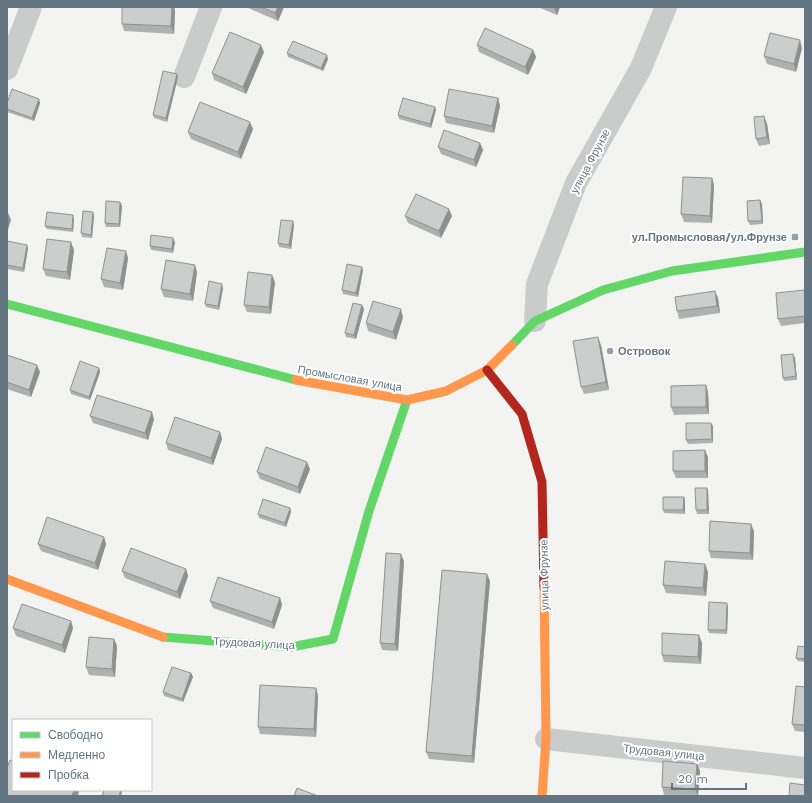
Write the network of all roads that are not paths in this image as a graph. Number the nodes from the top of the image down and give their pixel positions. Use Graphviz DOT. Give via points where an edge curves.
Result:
graph roads {
  1 [pos="31,7"];
  2 [pos="211,7"];
  3 [pos="666,7"];
  4 [pos="7,68"];
  5 [pos="184,77"];
  6 [pos="805,252"];
  7 [pos="7,304"];
  8 [pos="536,321"];
  9 [pos="487,370"];
  10 [pos="407,400"];
  11 [pos="7,579"];
  12 [pos="546,739"];
  13 [pos="805,768"];
  14 [pos="542,796"];
  1 -- 4 [label="street"];
  2 -- 5 [label="street"];
  3 -- 8 [label="street, улица Фрунзе" via="641,68 576,183 537,284"];
  6 -- 8 [label="street, Промысловая улица" via="672,271 603,290"];
  7 -- 10 [label="street, Промысловая улица" via="306,383"];
  8 -- 9 [label="street, Промысловая улица"];
  9 -- 10 [label="street, Промысловая улица" via="446,391"];
  9 -- 12 [label="street, улица Фрунзе" via="522,414 542,482"];
  10 -- 11 [label="street, Трудовая улица" via="369,511 333,639 291,647 162,637"];
  12 -- 13 [label="street, Трудовая улица"];
  12 -- 14 [label="street, улица Фрунзе"];
}
